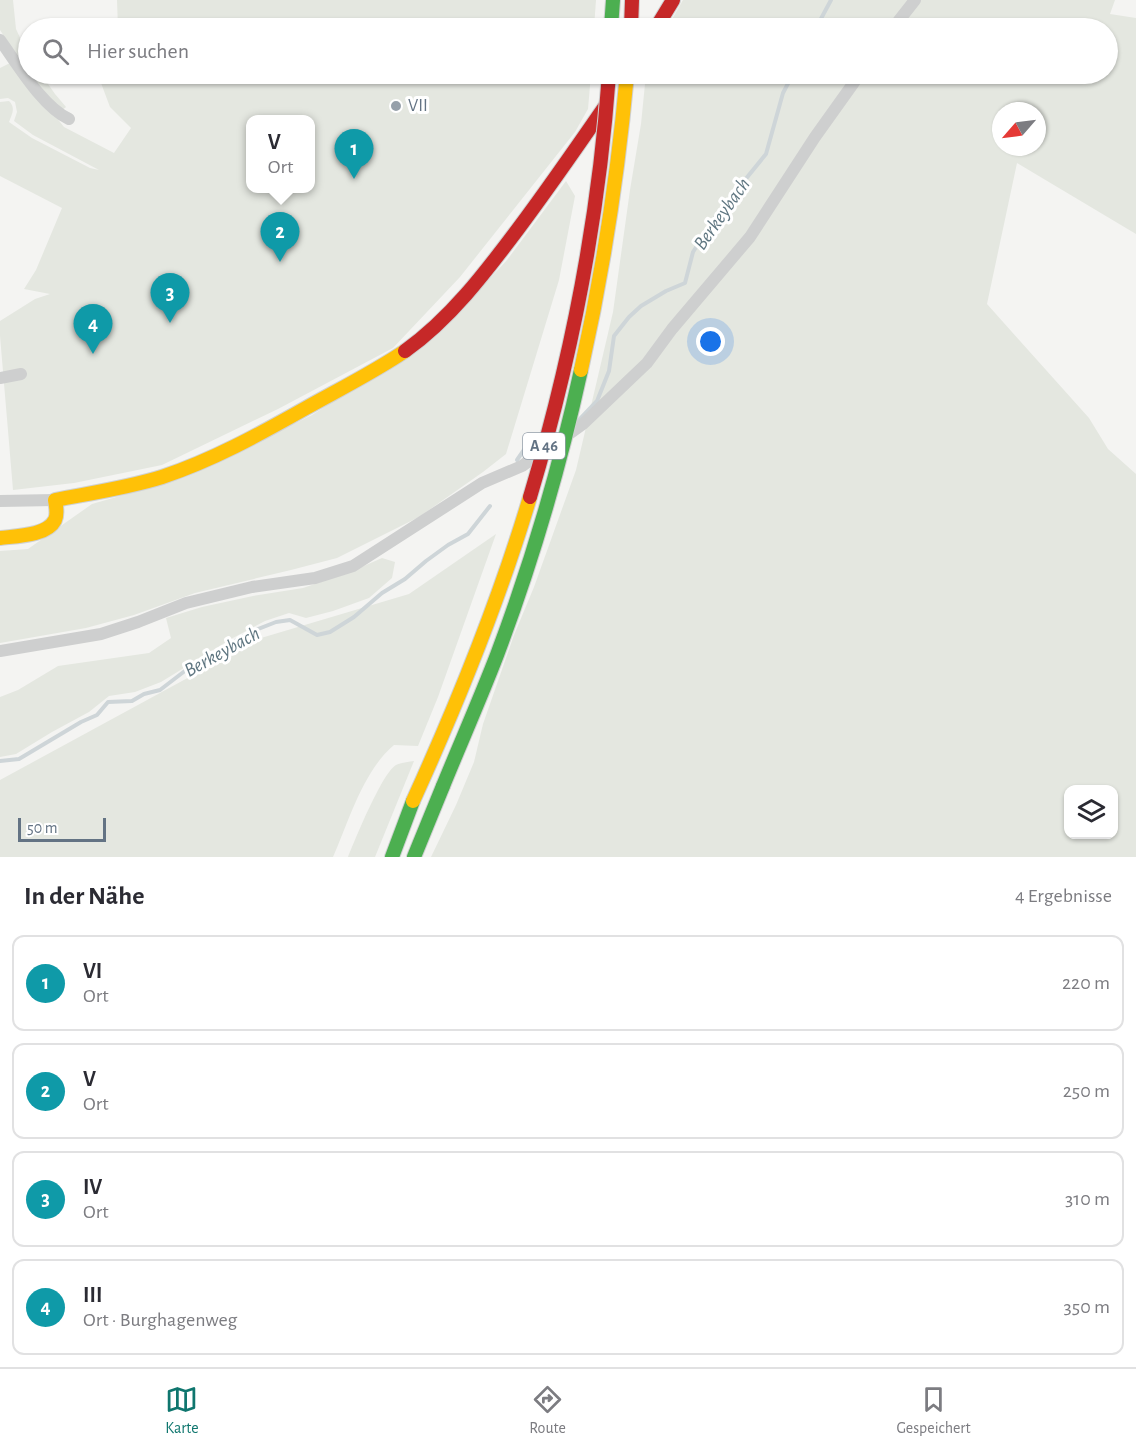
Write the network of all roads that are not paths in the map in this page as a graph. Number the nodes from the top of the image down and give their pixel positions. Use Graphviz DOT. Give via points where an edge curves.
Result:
graph roads {
  1 [pos="613,0"];
  2 [pos="632,0"];
  3 [pos="673,0"];
  4 [pos="915,0"];
  5 [pos="612,18"];
  6 [pos="631,18"];
  7 [pos="662,18"];
  8 [pos="901,18"];
  9 [pos="0,40"];
  10 [pos="18,65"];
  11 [pos="32,84"];
  12 [pos="608,84"];
  13 [pos="621,84"];
  14 [pos="627,84"];
  15 [pos="853,84"];
  16 [pos="69,119"];
  17 [pos="21,374"];
  18 [pos="0,378"];
  19 [pos="55,500"];
  20 [pos="0,501"];
  21 [pos="0,538"];
  22 [pos="0,651"];
  23 [pos="392,857"];
  24 [pos="414,857"];
  1 -- 5 [label="main road"];
  2 -- 6 [label="main road"];
  3 -- 7 [label="main road"];
  4 -- 8 [label="street"];
  9 -- 10 [label="street"];
  11 -- 16 [label="street" via="47,104"];
  12 -- 23 [label="main road, A 46, bridge" via="584,265 543,449 486,628"];
  13 -- 19 [label="main road" via="514,234 429,332 377,368 220,454 162,476"];
  14 -- 24 [label="main road, A 46, bridge" via="607,244 568,429 513,610"];
  15 -- 22 [label="street" via="750,237 646,363 583,424 522,466 482,483 353,566 315,578 252,587 186,603 101,634"];
  17 -- 18 [label="street"];
  19 -- 20 [label="street"];
  19 -- 21 [label="main road" via="57,514 46,528"];
}
